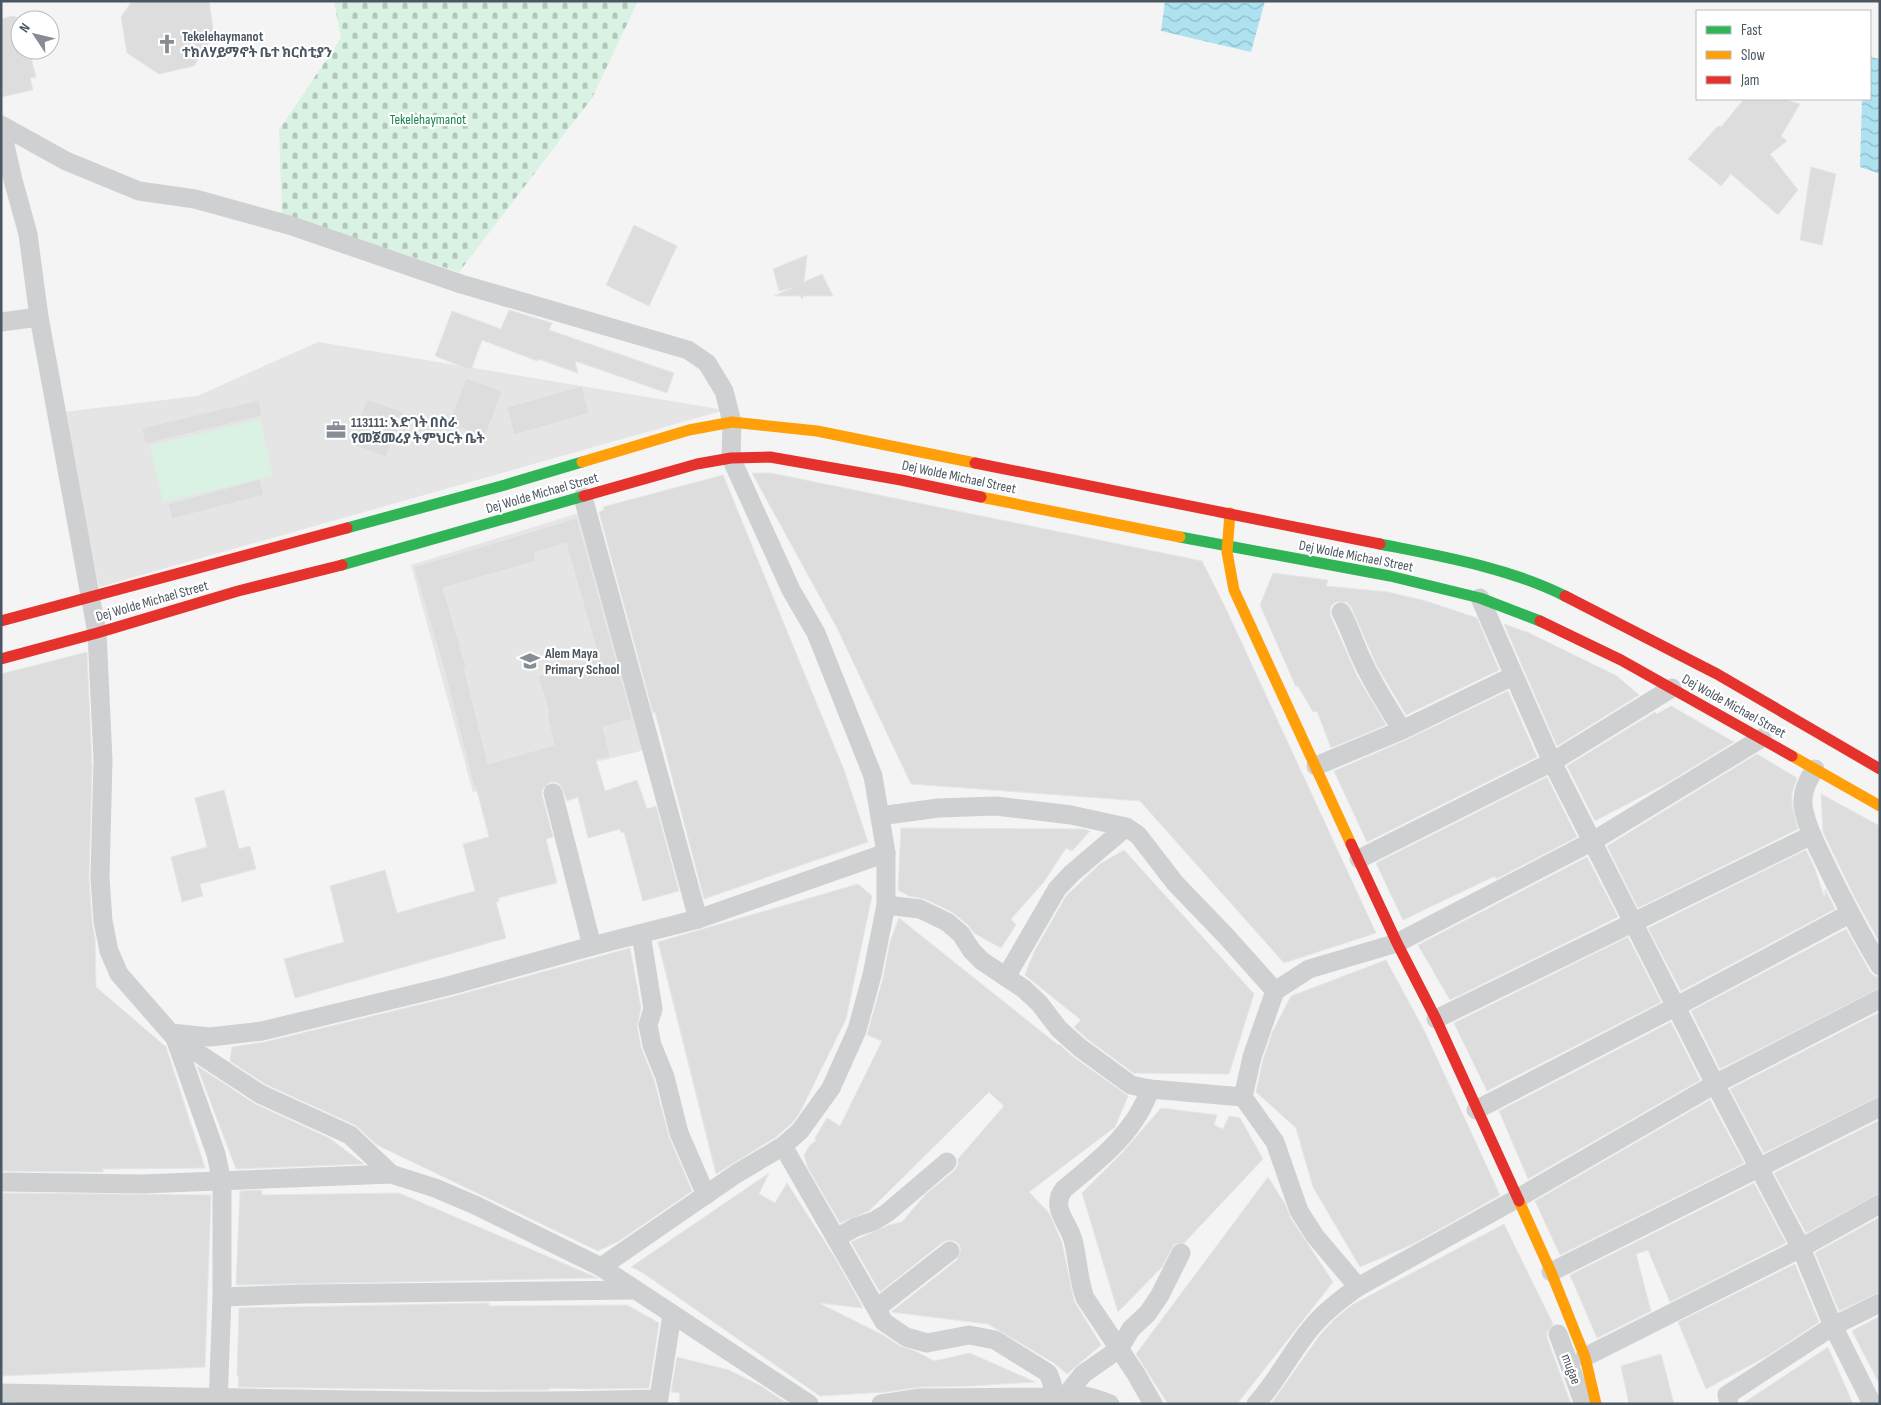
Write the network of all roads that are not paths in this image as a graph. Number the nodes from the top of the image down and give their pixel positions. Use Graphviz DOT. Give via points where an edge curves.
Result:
graph roads {
  1 [pos="1,127"];
  2 [pos="39,317"];
  3 [pos="1,322"];
  4 [pos="732,422"];
  5 [pos="817,431"];
  6 [pos="731,458"];
  7 [pos="815,464"];
  8 [pos="583,497"];
  9 [pos="1230,513"];
  10 [pos="1226,546"];
  11 [pos="91,597"];
  12 [pos="1480,598"];
  13 [pos="1341,612"];
  14 [pos="1,620"];
  15 [pos="98,633"];
  16 [pos="1,659"];
  17 [pos="1513,676"];
  18 [pos="1672,688"];
  19 [pos="1402,730"];
  20 [pos="1762,738"];
  21 [pos="1552,762"];
  22 [pos="1316,766"];
  23 [pos="1815,769"];
  24 [pos="1880,770"];
  25 [pos="553,793"];
  26 [pos="1880,806"];
  27 [pos="880,816"];
  28 [pos="1126,827"];
  29 [pos="1812,835"];
  30 [pos="1593,841"];
  31 [pos="886,853"];
  32 [pos="1358,860"];
  33 [pos="886,905"];
  34 [pos="1849,914"];
  35 [pos="698,919"];
  36 [pos="1634,922"];
  37 [pos="640,934"];
  38 [pos="1397,943"];
  39 [pos="592,946"];
  40 [pos="1880,966"];
  41 [pos="1006,977"];
  42 [pos="1275,990"];
  43 [pos="1880,999"];
  44 [pos="1677,1006"];
  45 [pos="1436,1019"];
  46 [pos="172,1036"];
  47 [pos="1715,1084"];
  48 [pos="1150,1089"];
  49 [pos="1243,1097"];
  50 [pos="1880,1107"];
  51 [pos="1476,1110"];
  52 [pos="783,1146"];
  53 [pos="947,1162"];
  54 [pos="1759,1168"];
  55 [pos="391,1174"];
  56 [pos="1,1182"];
  57 [pos="222,1182"];
  58 [pos="706,1195"];
  59 [pos="1518,1198"];
  60 [pos="1880,1204"];
  61 [pos="836,1238"];
  62 [pos="1801,1248"];
  63 [pos="950,1251"];
  64 [pos="1181,1253"];
  65 [pos="601,1267"];
  66 [pos="1551,1272"];
  67 [pos="1358,1287"];
  68 [pos="635,1290"];
  69 [pos="222,1297"];
  70 [pos="1880,1303"];
  71 [pos="877,1308"];
  72 [pos="672,1315"];
  73 [pos="1833,1326"];
  74 [pos="1558,1334"];
  75 [pos="1119,1349"];
  76 [pos="1584,1357"];
  77 [pos="1,1393"];
  78 [pos="1060,1395"];
  79 [pos="218,1400"];
  80 [pos="658,1401"];
  81 [pos="809,1404"];
  82 [pos="881,1404"];
  83 [pos="1110,1404"];
  84 [pos="1153,1404"];
  85 [pos="1256,1404"];
  86 [pos="1584,1404"];
  87 [pos="1596,1404"];
  88 [pos="1729,1404"];
  89 [pos="1872,1404"];
  1 -- 2 [label="street" via="28,234"];
  1 -- 4 [label="street" via="66,161 139,192 195,199 289,225 461,284 688,350 713,371 724,391"];
  2 -- 3 [label="street"];
  2 -- 11 [label="street"];
  4 -- 5 [label="main road, Dej Wolde Michael Street"];
  4 -- 6 [label="street"];
  4 -- 11 [label="main road, Dej Wolde Michael Street" via="680,432 358,529"];
  5 -- 7 [label="street"];
  5 -- 9 [label="main road, Dej Wolde Michael Street"];
  6 -- 7 [label="main road, Dej Wolde Michael Street" via="770,458"];
  6 -- 8 [label="main road, Dej Wolde Michael Street"];
  6 -- 27 [label="street" via="791,590 816,633 873,776"];
  7 -- 10 [label="main road, Dej Wolde Michael Street"];
  8 -- 15 [label="main road, Dej Wolde Michael Street" via="361,556"];
  8 -- 35 [label="street"];
  9 -- 10 [label="main road"];
  9 -- 24 [label="main road, Dej Wolde Michael Street" via="1448,558 1551,589 1718,674"];
  10 -- 12 [label="main road, Dej Wolde Michael Street" via="1390,576"];
  10 -- 22 [label="main road" via="1227,567 1234,590"];
  11 -- 14 [label="main road, Dej Wolde Michael Street"];
  11 -- 15 [label="street"];
  12 -- 17 [label="street"];
  12 -- 18 [label="main road, Dej Wolde Michael Street" via="1550,625"];
  13 -- 19 [label="street" via="1361,660"];
  15 -- 16 [label="main road, Dej Wolde Michael Street"];
  15 -- 46 [label="street" via="102,921 119,974"];
  17 -- 19 [label="street"];
  17 -- 21 [label="street"];
  18 -- 20 [label="main road, Dej Wolde Michael Street"];
  18 -- 21 [label="street"];
  19 -- 22 [label="street"];
  20 -- 23 [label="main road, Dej Wolde Michael Street"];
  20 -- 30 [label="street"];
  21 -- 30 [label="street"];
  21 -- 32 [label="street"];
  22 -- 32 [label="main road"];
  23 -- 26 [label="main road, Dej Wolde Michael Street"];
  23 -- 29 [label="street" via="1807,784 1803,804"];
  25 -- 39 [label="street"];
  27 -- 28 [label="street" via="938,808 996,806 1071,815"];
  27 -- 31 [label="street"];
  28 -- 41 [label="street" via="1057,889"];
  28 -- 42 [label="street" via="1138,835 1175,883"];
  29 -- 34 [label="street"];
  29 -- 36 [label="street"];
  30 -- 36 [label="street"];
  30 -- 38 [label="street"];
  31 -- 33 [label="street"];
  31 -- 35 [label="street"];
  32 -- 38 [label="main road"];
  33 -- 41 [label="street" via="920,909 947,922 982,961"];
  33 -- 52 [label="street" via="872,976 856,1030 831,1088 800,1131"];
  34 -- 40 [label="street"];
  34 -- 44 [label="street"];
  35 -- 37 [label="street"];
  36 -- 44 [label="street"];
  36 -- 45 [label="street"];
  37 -- 39 [label="street"];
  37 -- 58 [label="street" via="653,1009 648,1025 652,1045 665,1077 679,1133"];
  38 -- 42 [label="street" via="1309,969"];
  38 -- 45 [label="main road"];
  39 -- 46 [label="street" via="448,986 262,1031 210,1037"];
  41 -- 48 [label="street" via="1039,1003 1059,1029 1079,1047 1131,1085"];
  42 -- 49 [label="street" via="1252,1057"];
  43 -- 47 [label="street"];
  44 -- 47 [label="street"];
  44 -- 51 [label="street"];
  45 -- 51 [label="main road"];
  46 -- 55 [label="street" via="260,1094 350,1135"];
  46 -- 57 [label="street" via="197,1096"];
  47 -- 54 [label="street"];
  47 -- 59 [label="street"];
  48 -- 49 [label="street"];
  48 -- 75 [label="street" via="1130,1128 1096,1163 1064,1189 1059,1200 1062,1218 1073,1238 1085,1298"];
  49 -- 67 [label="street" via="1275,1142 1300,1211 1315,1236"];
  50 -- 54 [label="street"];
  51 -- 59 [label="main road"];
  52 -- 58 [label="street"];
  52 -- 61 [label="street"];
  53 -- 61 [label="street" via="887,1213"];
  54 -- 62 [label="street"];
  54 -- 66 [label="street"];
  55 -- 57 [label="street"];
  55 -- 65 [label="street" via="475,1205"];
  56 -- 57 [label="street"];
  57 -- 69 [label="street"];
  58 -- 65 [label="street"];
  59 -- 66 [label="main road"];
  59 -- 67 [label="street"];
  60 -- 62 [label="street"];
  61 -- 71 [label="street"];
  62 -- 73 [label="street"];
  62 -- 76 [label="street"];
  63 -- 71 [label="street"];
  64 -- 75 [label="street" via="1160,1295 1148,1313 1131,1329"];
  65 -- 68 [label="street"];
  66 -- 76 [label="main road"];
  67 -- 85 [label="street" via="1337,1301 1311,1327"];
  68 -- 69 [label="street"];
  68 -- 72 [label="street"];
  69 -- 79 [label="street"];
  70 -- 73 [label="street"];
  71 -- 78 [label="street" via="884,1322 895,1330 927,1343 969,1335 995,1340 1048,1373"];
  72 -- 80 [label="street"];
  72 -- 81 [label="street"];
  73 -- 88 [label="street" via="1727,1396"];
  73 -- 89 [label="street"];
  74 -- 86 [label="street, mugae"];
  75 -- 78 [label="street"];
  75 -- 84 [label="street"];
  76 -- 87 [label="main road"];
  77 -- 79 [label="street"];
  78 -- 82 [label="street" via="920,1398"];
  78 -- 83 [label="street" via="1080,1395"];
  79 -- 80 [label="street"];
}
